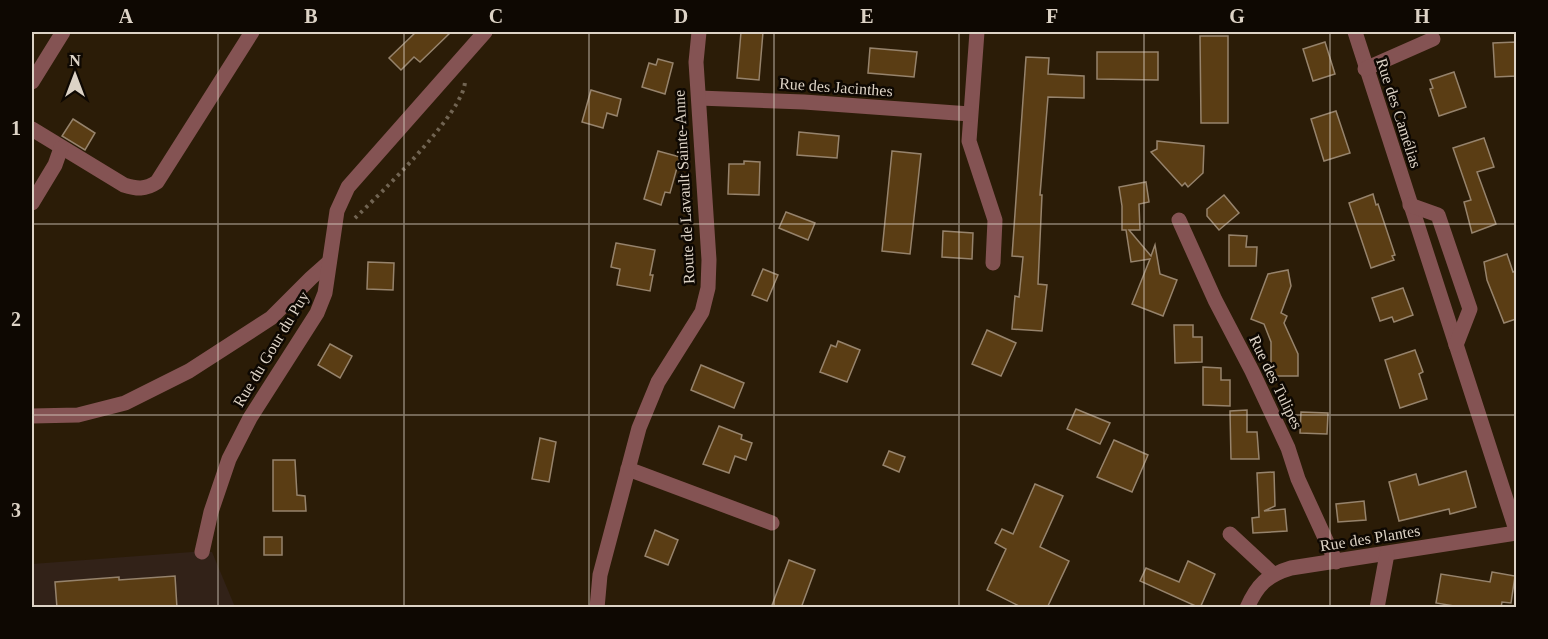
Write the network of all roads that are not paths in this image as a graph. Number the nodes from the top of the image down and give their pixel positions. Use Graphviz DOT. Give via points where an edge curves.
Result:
graph roads {
  1 [pos="63,32"];
  2 [pos="252,32"];
  3 [pos="485,32"];
  4 [pos="699,32"];
  5 [pos="977,32"];
  6 [pos="1355,32"];
  7 [pos="1433,39"];
  8 [pos="1365,69"];
  9 [pos="32,82"];
  10 [pos="699,98"];
  11 [pos="970,114"];
  12 [pos="32,129"];
  13 [pos="61,148"];
  14 [pos="32,203"];
  15 [pos="1410,205"];
  16 [pos="1179,220"];
  17 [pos="329,262"];
  18 [pos="993,263"];
  19 [pos="1456,345"];
  20 [pos="32,416"];
  21 [pos="628,469"];
  22 [pos="772,523"];
  23 [pos="1516,531"];
  24 [pos="1230,534"];
  25 [pos="202,552"];
  26 [pos="1387,554"];
  27 [pos="1336,562"];
  28 [pos="1273,574"];
  29 [pos="597,608"];
  30 [pos="1247,608"];
  31 [pos="1377,608"];
  1 -- 9 [label="street"];
  2 -- 13 [label="street" via="157,182 149,187 124,185"];
  3 -- 17 [label="street, Rue du Gour du Puy" via="348,187 337,212"];
  4 -- 10 [label="street, Route de Lavault Sainte-Anne"];
  5 -- 11 [label="street"];
  6 -- 8 [label="street, Rue des Camélias"];
  7 -- 8 [label="street"];
  8 -- 15 [label="street, Rue des Camélias"];
  10 -- 11 [label="street, Rue des Jacinthes"];
  10 -- 21 [label="street, Route de Lavault Sainte-Anne" via="708,288 702,312 649,401"];
  11 -- 18 [label="street" via="969,141 995,220"];
  12 -- 13 [label="street"];
  13 -- 14 [label="street"];
  15 -- 19 [label="street, Rue des Camélias"];
  15 -- 19 [label="street" via="1438,215 1470,309"];
  16 -- 27 [label="street, Rue des Tulipes" via="1288,448"];
  17 -- 20 [label="street" via="271,318 189,371 125,403 78,416"];
  17 -- 25 [label="street, Rue du Gour du Puy" via="325,293 317,313 250,418 229,459"];
  19 -- 23 [label="street, Rue des Camélias"];
  21 -- 22 [label="street"];
  21 -- 29 [label="street, Route de Lavault Sainte-Anne" via="600,575"];
  23 -- 26 [label="street, Rue des Plantes"];
  24 -- 28 [label="street"];
  26 -- 27 [label="street, Rue des Plantes"];
  26 -- 31 [label="street"];
  27 -- 28 [label="street, Rue des Plantes"];
  28 -- 30 [label="street"];
}
